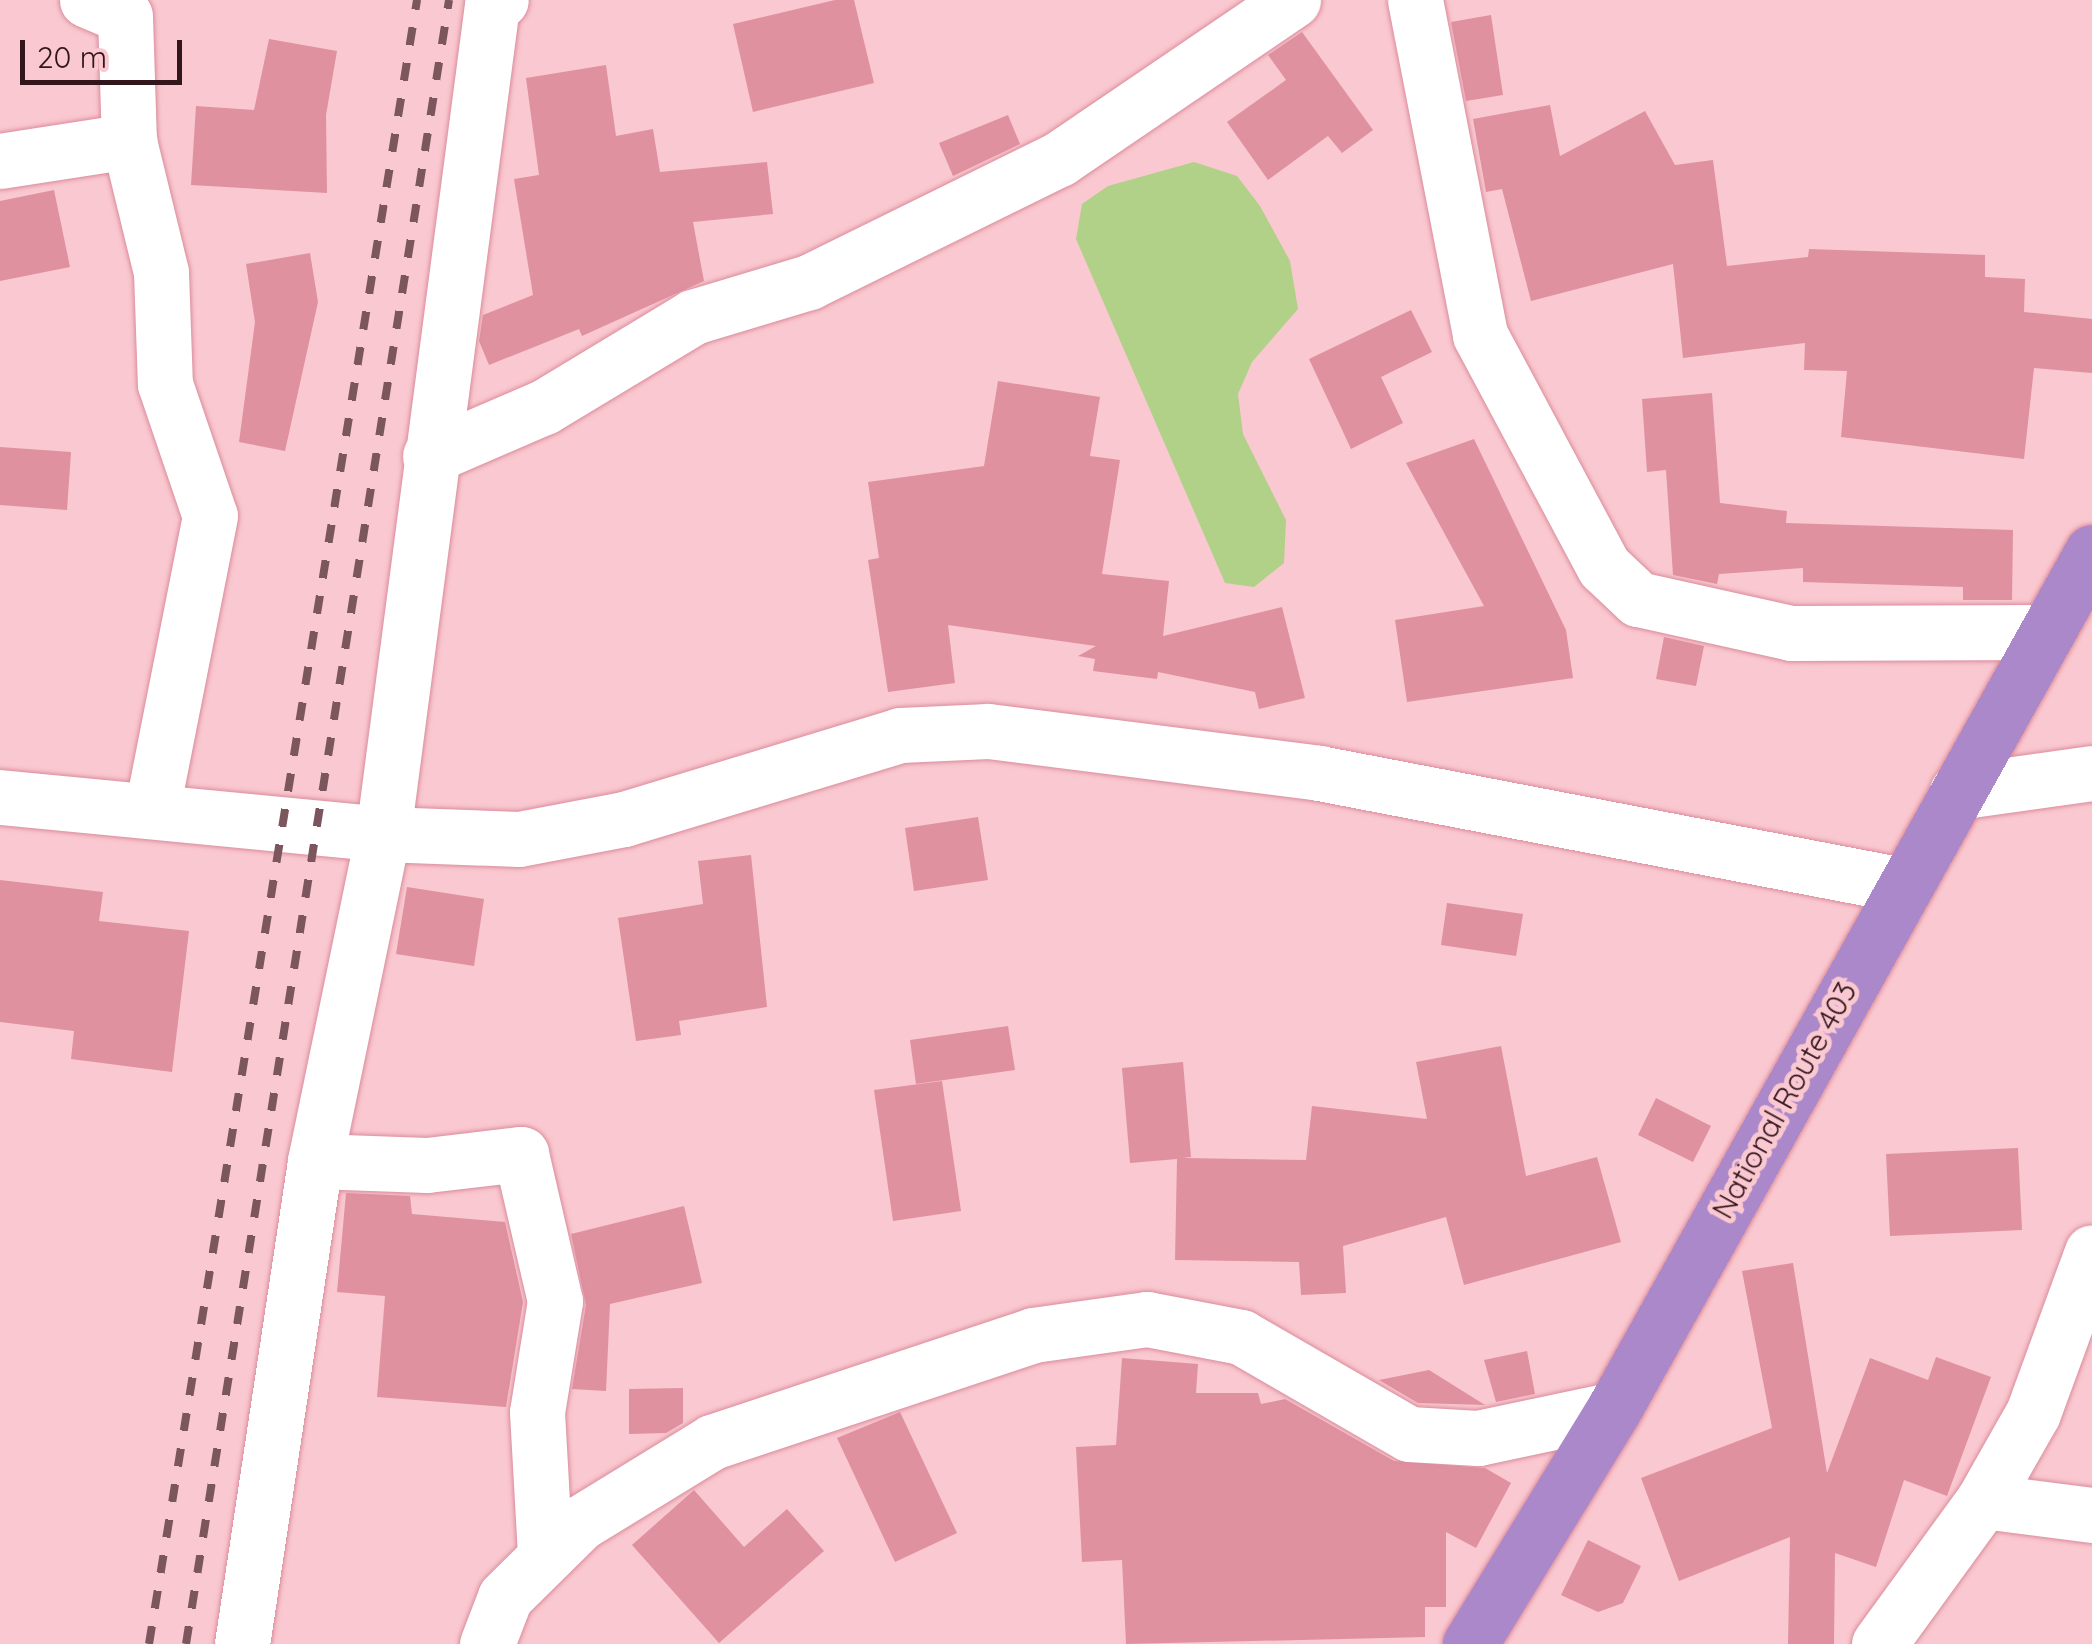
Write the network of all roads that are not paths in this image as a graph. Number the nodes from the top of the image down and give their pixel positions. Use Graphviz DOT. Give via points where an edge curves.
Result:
graph roads {
  1 [pos="87,0"];
  2 [pos="502,0"];
  3 [pos="1293,0"];
  4 [pos="1414,0"];
  5 [pos="129,141"];
  6 [pos="0,161"];
  7 [pos="430,456"];
  8 [pos="2092,552"];
  9 [pos="2044,632"];
  10 [pos="2092,773"];
  11 [pos="1957,792"];
  12 [pos="0,797"];
  13 [pos="152,808"];
  14 [pos="382,834"];
  15 [pos="1902,885"];
  16 [pos="315,1161"];
  17 [pos="2092,1252"];
  18 [pos="1614,1409"];
  19 [pos="1983,1501"];
  20 [pos="2092,1515"];
  21 [pos="545,1557"];
  22 [pos="242,1644"];
  23 [pos="488,1644"];
  24 [pos="1470,1644"];
  25 [pos="1880,1644"];
  1 -- 5 [label="street" via="125,16"];
  2 -- 7 [label="street" via="492,5"];
  3 -- 7 [label="street" via="1059,159 809,282 692,317 544,408"];
  4 -- 9 [label="street" via="1480,336 1604,568 1638,599 1791,634"];
  5 -- 6 [label="street"];
  5 -- 13 [label="street" via="162,272 165,384 210,516"];
  7 -- 14 [label="street"];
  8 -- 9 [label="highway, National Route 403"];
  9 -- 11 [label="highway, National Route 403"];
  10 -- 11 [label="street"];
  11 -- 15 [label="highway, National Route 403"];
  12 -- 13 [label="street"];
  13 -- 14 [label="street"];
  14 -- 15 [label="street" via="519,840 624,819 900,735 988,731 1319,774"];
  14 -- 16 [label="street"];
  15 -- 18 [label="highway, National Route 403"];
  16 -- 21 [label="street" via="427,1165 521,1154 555,1301 537,1412"];
  16 -- 22 [label="street"];
  17 -- 19 [label="street" via="2033,1414"];
  18 -- 21 [label="street" via="1478,1438 1409,1434 1241,1337 1148,1318 1033,1335 712,1442 580,1523"];
  18 -- 24 [label="highway, National Route 403"];
  19 -- 20 [label="street"];
  19 -- 25 [label="street"];
  21 -- 23 [label="street" via="505,1597"];
}
